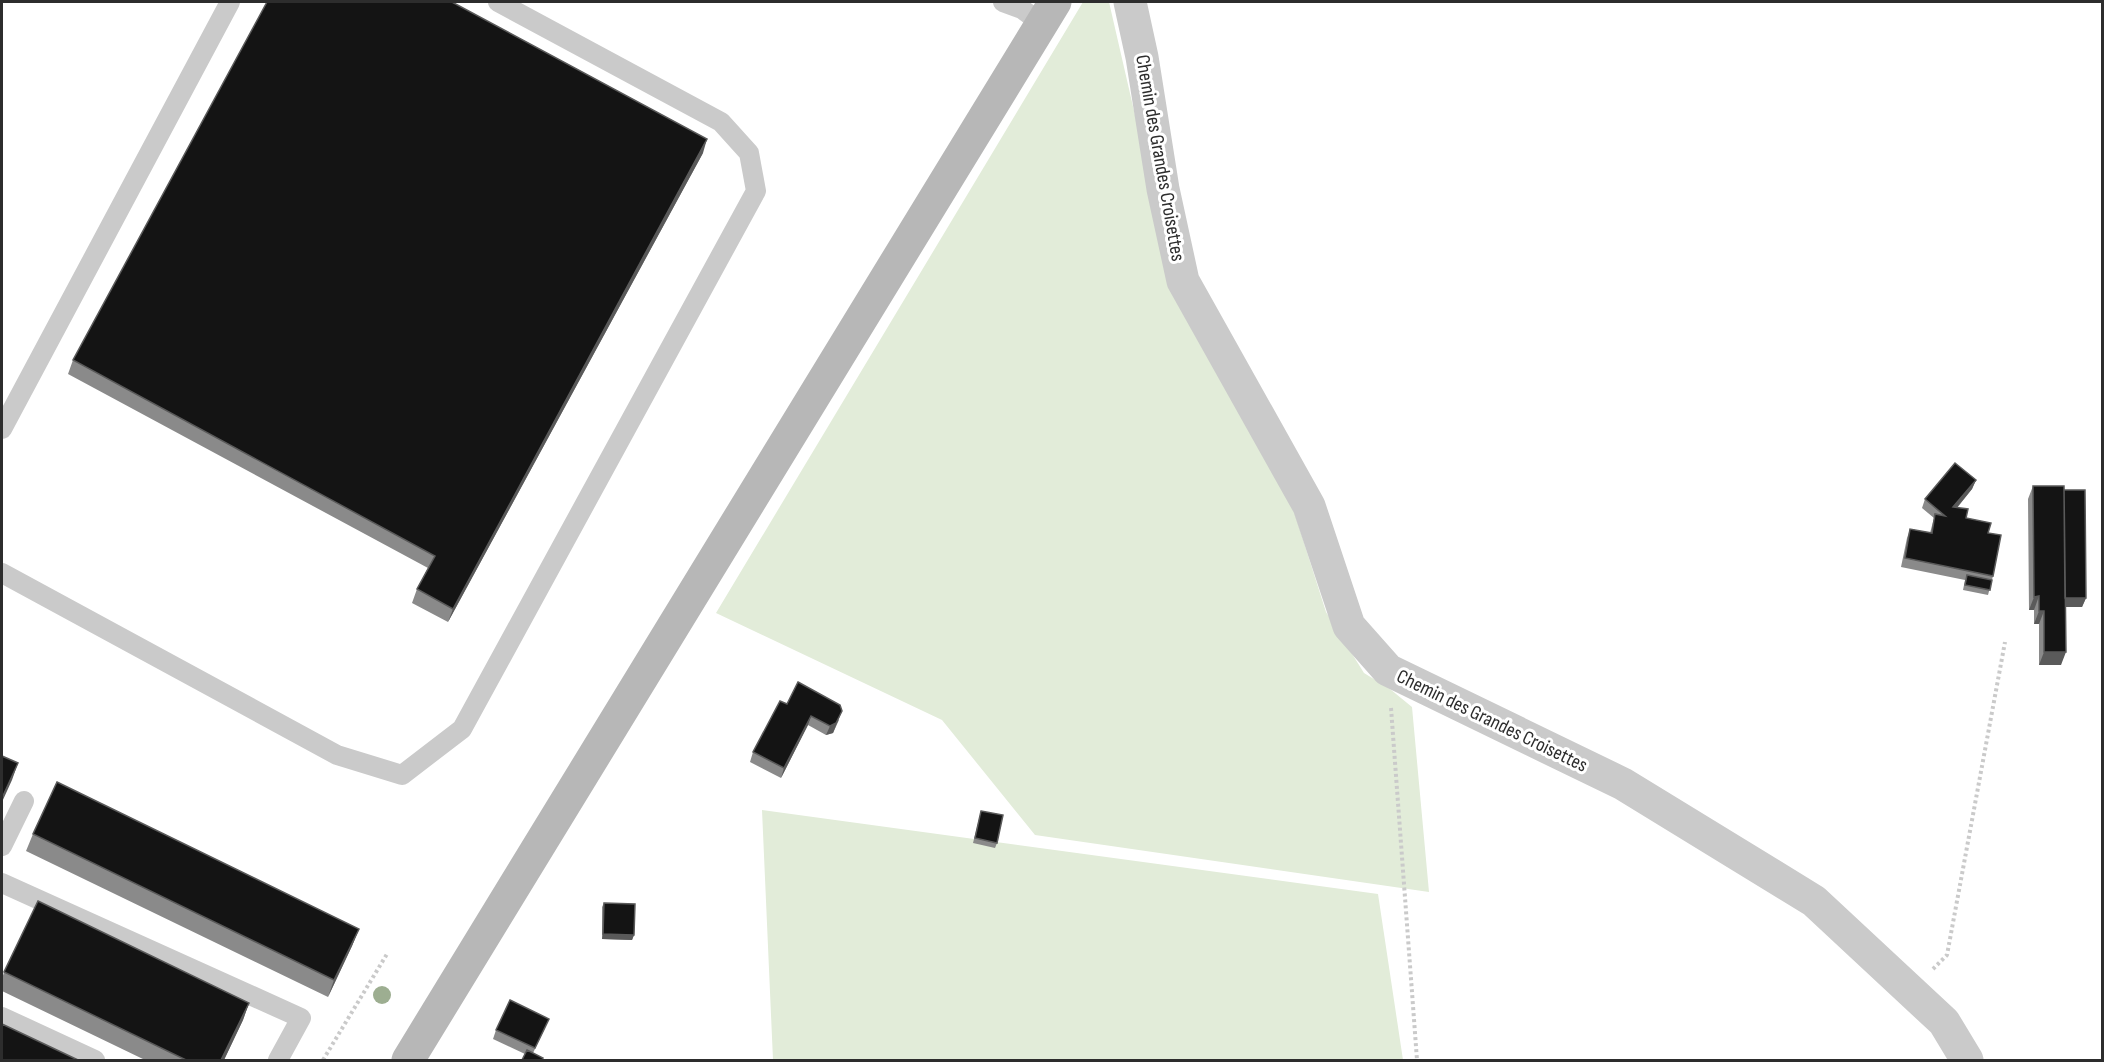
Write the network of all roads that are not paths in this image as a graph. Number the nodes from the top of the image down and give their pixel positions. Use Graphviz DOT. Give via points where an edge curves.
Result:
graph roads {
  1 [pos="230,2"];
  2 [pos="498,2"];
  3 [pos="1003,2"];
  4 [pos="1130,2"];
  5 [pos="1048,13"];
  6 [pos="2,429"];
  7 [pos="2,573"];
  8 [pos="24,801"];
  9 [pos="2,846"];
  10 [pos="2,884"];
  11 [pos="2,1017"];
  12 [pos="95,1060"];
  13 [pos="278,1060"];
  14 [pos="408,1060"];
  15 [pos="1967,1060"];
  1 -- 6 [label="lane"];
  2 -- 7 [label="lane" via="721,122 749,153 756,191 462,729 402,775 338,755"];
  3 -- 5 [label="lane"];
  4 -- 15 [label="street, Chemin des Grandes Croisettes" via="1183,281 1309,506 1349,627 1388,670 1633,790 1814,901 1944,1022"];
  5 -- 14 [label="main road"];
  8 -- 9 [label="lane"];
  10 -- 13 [label="lane" via="301,1018"];
  11 -- 12 [label="lane"];
}
